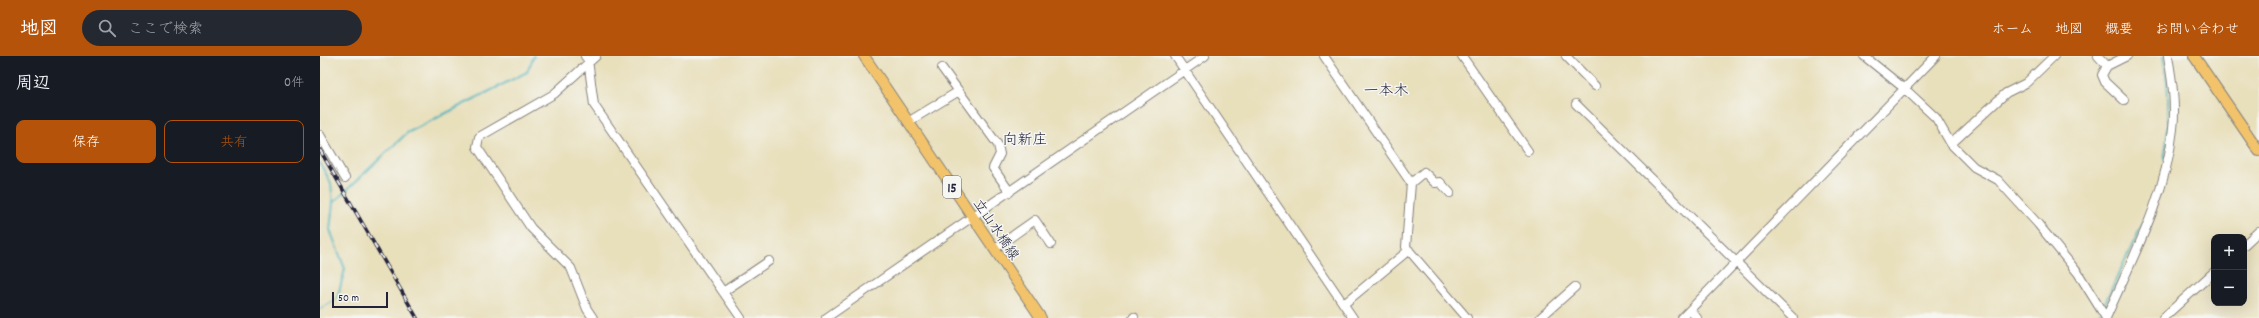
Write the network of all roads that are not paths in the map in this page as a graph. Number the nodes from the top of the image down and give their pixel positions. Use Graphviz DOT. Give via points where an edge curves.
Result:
graph roads {
  1 [pos="864,56"];
  2 [pos="1176,56"];
  3 [pos="1205,56"];
  4 [pos="1324,56"];
  5 [pos="1462,56"];
  6 [pos="1566,56"];
  7 [pos="1864,56"];
  8 [pos="1936,56"];
  9 [pos="2054,56"];
  10 [pos="2098,56"];
  11 [pos="2127,56"];
  12 [pos="2168,56"];
  13 [pos="2194,56"];
  14 [pos="590,58"];
  15 [pos="2107,66"];
  16 [pos="942,68"];
  17 [pos="1185,70"];
  18 [pos="1595,86"];
  19 [pos="1905,89"];
  20 [pos="959,92"];
  21 [pos="2124,100"];
  22 [pos="1576,104"];
  23 [pos="908,122"];
  24 [pos="320,135"];
  25 [pos="1951,144"];
  26 [pos="2259,150"];
  27 [pos="1528,151"];
  28 [pos="345,178"];
  29 [pos="1410,183"];
  30 [pos="1010,192"];
  31 [pos="1450,193"];
  32 [pos="973,218"];
  33 [pos="2259,231"];
  34 [pos="2247,242"];
  35 [pos="1051,244"];
  36 [pos="994,249"];
  37 [pos="1409,250"];
  38 [pos="769,261"];
  39 [pos="1737,263"];
  40 [pos="2211,275"];
  41 [pos="1575,287"];
  42 [pos="723,292"];
  43 [pos="1344,304"];
  44 [pos="1690,310"];
  45 [pos="593,318"];
  46 [pos="741,318"];
  47 [pos="826,318"];
  48 [pos="1041,318"];
  49 [pos="1353,318"];
  50 [pos="1467,318"];
  51 [pos="1540,318"];
  52 [pos="1682,318"];
  53 [pos="1696,318"];
  54 [pos="1793,318"];
  55 [pos="2106,318"];
  56 [pos="2163,318"];
  1 -- 23 [label="main road, 立山水橋線 / 15"];
  2 -- 17 [label="street"];
  3 -- 17 [label="street"];
  4 -- 29 [label="street"];
  5 -- 27 [label="street"];
  6 -- 18 [label="street"];
  7 -- 19 [label="street"];
  8 -- 19 [label="street"];
  9 -- 25 [label="street" via="2026,83 2006,93"];
  10 -- 15 [label="street"];
  11 -- 15 [label="street"];
  12 -- 55 [label="street" via="2174,128 2163,184"];
  13 -- 26 [label="main road"];
  14 -- 42 [label="street" via="594,105"];
  14 -- 45 [label="street" via="554,94 480,137 477,147 531,228 570,268"];
  15 -- 21 [label="street" via="2102,75"];
  16 -- 20 [label="street"];
  17 -- 30 [label="street"];
  17 -- 43 [label="street"];
  19 -- 25 [label="street" via="1936,118"];
  19 -- 39 [label="street"];
  20 -- 23 [label="street"];
  20 -- 30 [label="street" via="998,145 1000,154 993,168"];
  22 -- 39 [label="street"];
  23 -- 32 [label="main road, 立山水橋線 / 15"];
  24 -- 28 [label="street"];
  25 -- 55 [label="street" via="1974,167 1998,180 2038,224 2078,273"];
  29 -- 31 [label="street" via="1424,172 1435,184 1440,182"];
  29 -- 37 [label="street" via="1406,247"];
  30 -- 32 [label="street"];
  32 -- 36 [label="main road, 立山水橋線 / 15"];
  32 -- 47 [label="street"];
  33 -- 34 [label="street"];
  35 -- 36 [label="street" via="1035,220"];
  36 -- 48 [label="main road, 立山水橋線 / 15"];
  37 -- 43 [label="street"];
  37 -- 50 [label="street"];
  38 -- 42 [label="street"];
  39 -- 44 [label="street"];
  39 -- 54 [label="street"];
  40 -- 56 [label="street"];
  41 -- 51 [label="street"];
  42 -- 46 [label="street"];
  43 -- 49 [label="street"];
  44 -- 52 [label="street"];
  44 -- 53 [label="street"];
}
